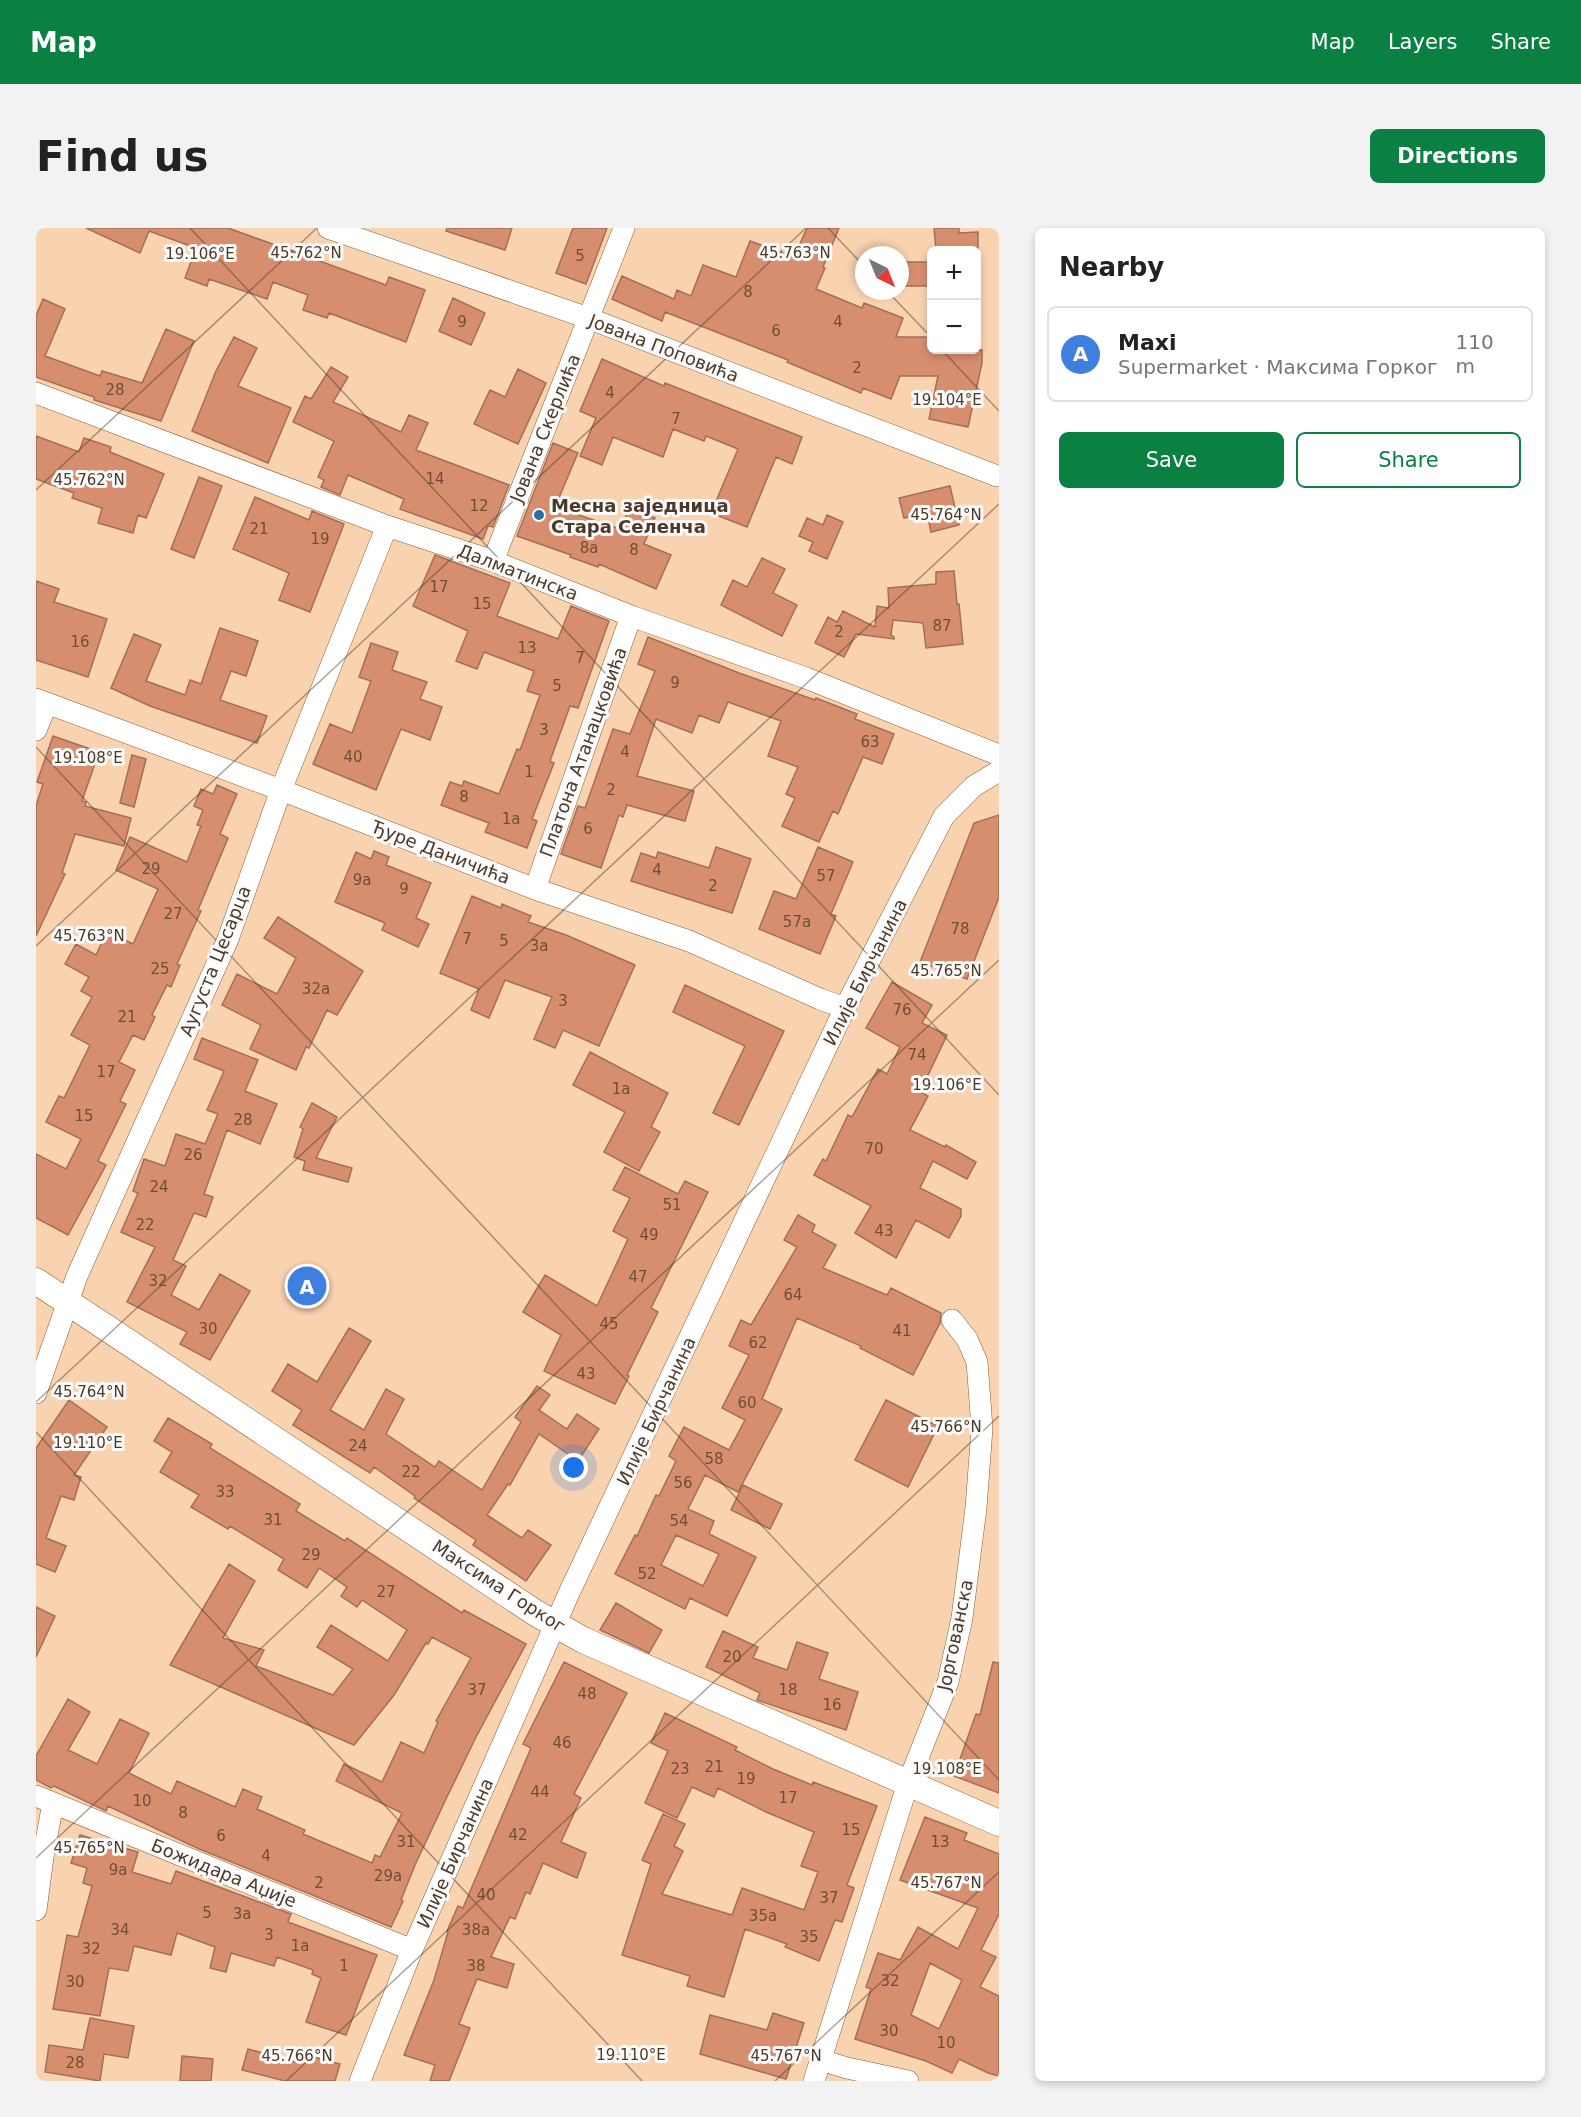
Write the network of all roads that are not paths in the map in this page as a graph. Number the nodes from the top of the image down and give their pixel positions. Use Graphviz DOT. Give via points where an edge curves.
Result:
graph roads {
  1 [pos="328,228"];
  2 [pos="624,228"];
  3 [pos="588,318"];
  4 [pos="36,393"];
  5 [pos="998,474"];
  6 [pos="387,526"];
  7 [pos="493,561"];
  8 [pos="632,616"];
  9 [pos="41,701"];
  10 [pos="36,730"];
  11 [pos="999,755"];
  12 [pos="999,771"];
  13 [pos="281,790"];
  14 [pos="535,889"];
  15 [pos="845,1008"];
  16 [pos="36,1281"];
  17 [pos="68,1301"];
  18 [pos="952,1320"];
  19 [pos="36,1393"];
  20 [pos="555,1624"];
  21 [pos="908,1783"];
  22 [pos="44,1799"];
  23 [pos="999,1823"];
  24 [pos="36,1910"];
  25 [pos="412,1950"];
  26 [pos="820,2060"];
  27 [pos="360,2081"];
  28 [pos="814,2081"];
  29 [pos="908,2081"];
  1 -- 3 [label="street, Јована Поповића"];
  2 -- 3 [label="street, Јована Скерлића"];
  3 -- 5 [label="street, Јована Поповића"];
  3 -- 7 [label="street, Јована Скерлића"];
  4 -- 6 [label="street, Далматинска"];
  6 -- 7 [label="street, Далматинска"];
  6 -- 13 [label="street, Аугуста Цесарца"];
  7 -- 8 [label="street, Далматинска"];
  8 -- 11 [label="street, Далматинска" via="806,678"];
  8 -- 14 [label="street, Платона Атанацковића"];
  9 -- 10 [label="street"];
  9 -- 13 [label="street, Ђуре Даничића"];
  12 -- 15 [label="street, Илије Бирчанина" via="974,786 944,816"];
  13 -- 14 [label="street, Ђуре Даничића"];
  13 -- 17 [label="street, Аугуста Цесарца" via="228,939"];
  14 -- 15 [label="street, Ђуре Даничића" via="689,941"];
  15 -- 20 [label="street, Илије Бирчанина"];
  16 -- 17 [label="street, Максима Горког"];
  17 -- 19 [label="street, Аугуста Цесарца"];
  17 -- 20 [label="street, Максима Горког"];
  18 -- 21 [label="street, Јоргованска" via="967,1339 976,1362 982,1428 976,1508 962,1618 948,1682"];
  20 -- 21 [label="street, Максима Горког" via="583,1640"];
  20 -- 25 [label="street, Илије Бирчанина"];
  21 -- 23 [label="street, Максима Горког"];
  21 -- 26 [label="street, Јоргованска"];
  22 -- 24 [label="street" via="43,1857"];
  22 -- 25 [label="street, Божидара Аџије"];
  25 -- 27 [label="street, Илије Бирчанина"];
  26 -- 28 [label="street, Јоргованска"];
  26 -- 29 [label="street"];
}
